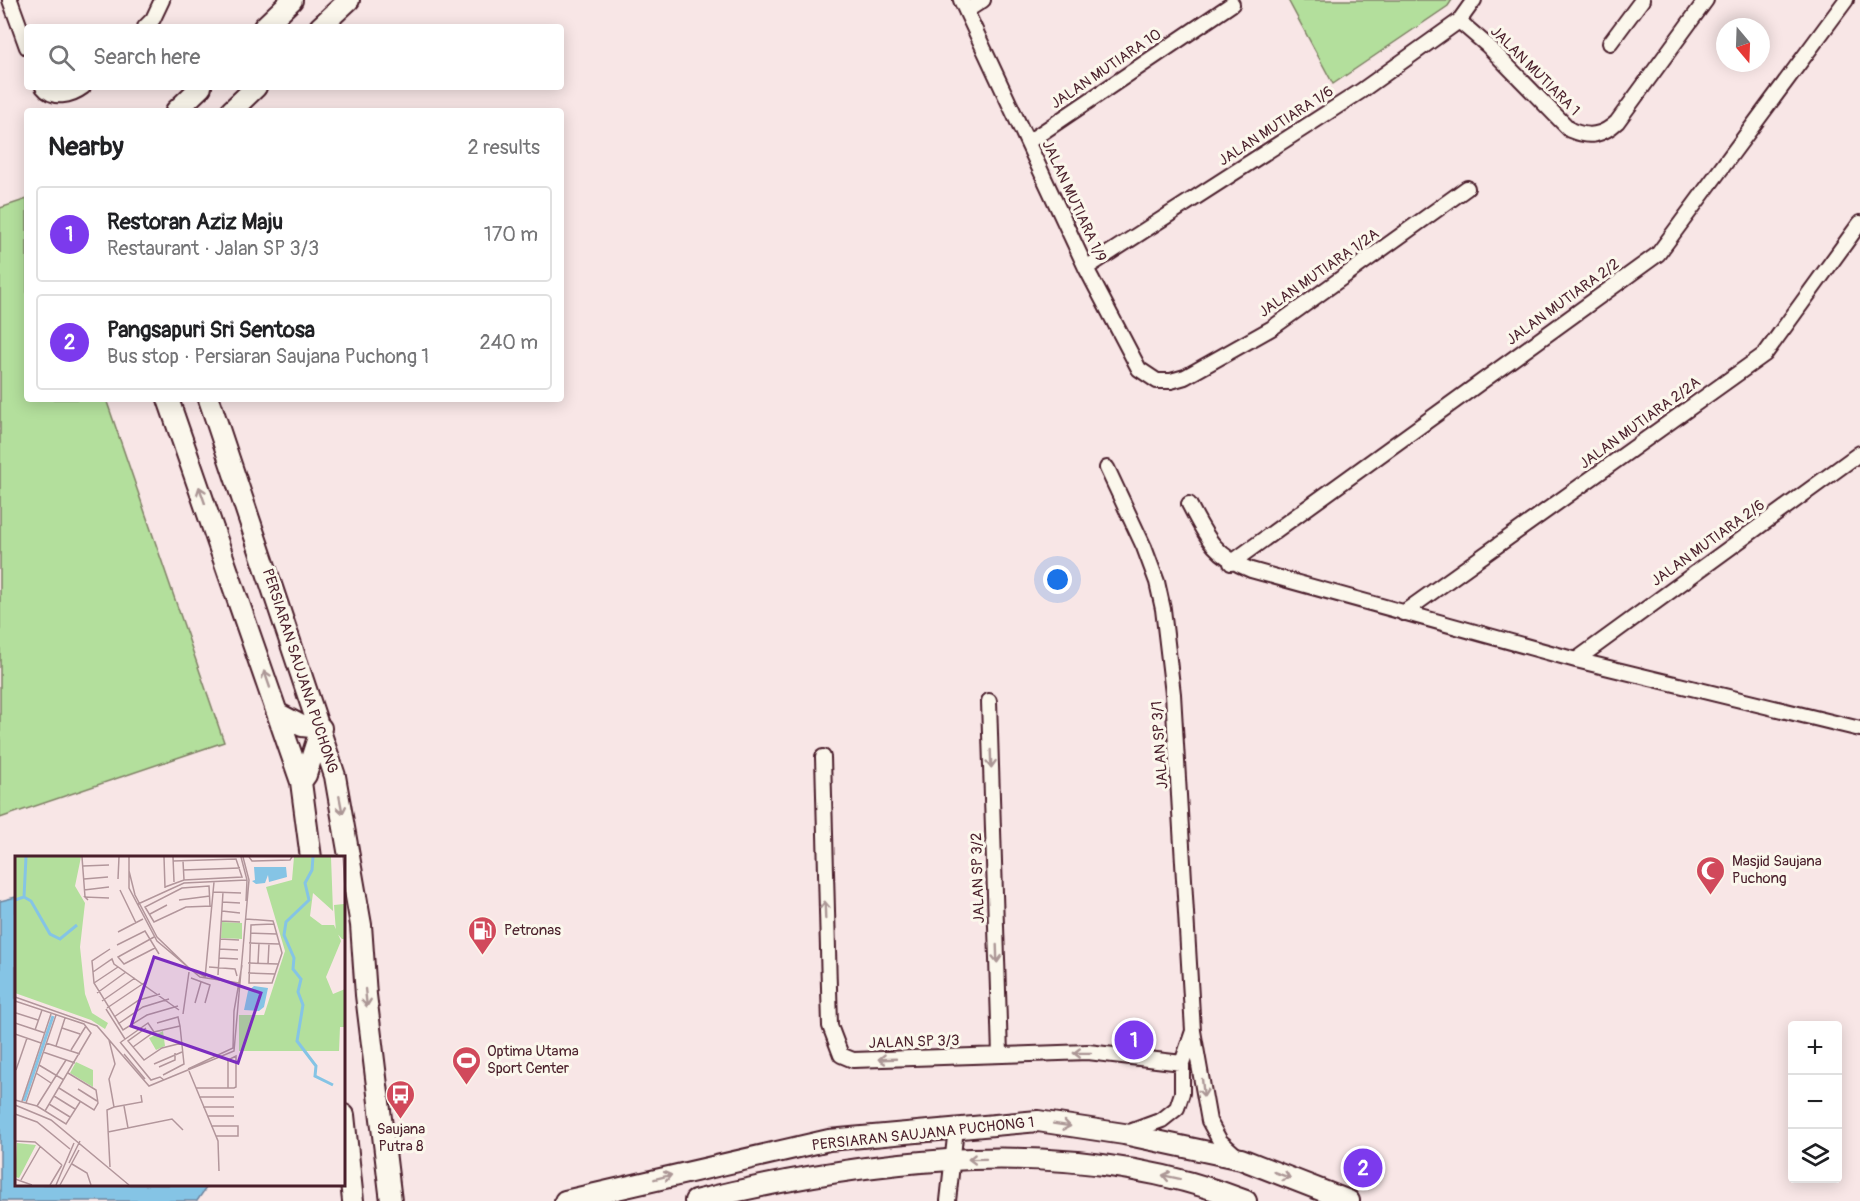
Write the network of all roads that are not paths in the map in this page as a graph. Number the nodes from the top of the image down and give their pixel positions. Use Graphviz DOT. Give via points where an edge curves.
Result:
graph roads {
  1 [pos="10,0"];
  2 [pos="162,0"];
  3 [pos="292,0"];
  4 [pos="349,0"];
  5 [pos="983,0"];
  6 [pos="1474,0"];
  7 [pos="1642,0"];
  8 [pos="1706,0"];
  9 [pos="1846,0"];
  10 [pos="1232,4"];
  11 [pos="964,5"];
  12 [pos="1459,21"];
  13 [pos="148,24"];
  14 [pos="267,24"];
  15 [pos="323,24"];
  16 [pos="24,39"];
  17 [pos="1610,43"];
  18 [pos="77,90"];
  19 [pos="198,90"];
  20 [pos="253,90"];
  21 [pos="48,91"];
  22 [pos="179,108"];
  23 [pos="234,108"];
  24 [pos="1028,142"];
  25 [pos="1467,188"];
  26 [pos="1860,224"];
  27 [pos="1086,268"];
  28 [pos="1185,377"];
  29 [pos="169,402"];
  30 [pos="210,402"];
  31 [pos="1860,453"];
  32 [pos="1107,468"];
  33 [pos="1189,504"];
  34 [pos="1231,563"];
  35 [pos="1403,614"];
  36 [pos="1576,660"];
  37 [pos="989,701"];
  38 [pos="279,714"];
  39 [pos="321,728"];
  40 [pos="1860,729"];
  41 [pos="823,757"];
  42 [pos="301,782"];
  43 [pos="311,856"];
  44 [pos="1193,1031"];
  45 [pos="1000,1055"];
  46 [pos="1182,1063"];
  47 [pos="345,1125"];
  48 [pos="956,1128"];
  49 [pos="1124,1134"];
  50 [pos="952,1159"];
  51 [pos="1241,1159"];
  52 [pos="388,1175"];
  53 [pos="1238,1199"];
  54 [pos="353,1201"];
  55 [pos="391,1201"];
  56 [pos="406,1201"];
  57 [pos="565,1201"];
  58 [pos="694,1201"];
  59 [pos="948,1201"];
  60 [pos="1348,1201"];
  1 -- 16 [label="street"];
  2 -- 13 [label="street"];
  3 -- 14 [label="street"];
  4 -- 15 [label="street"];
  5 -- 11 [label="street"];
  6 -- 12 [label="street, JALAN MUTIARA 1/6"];
  7 -- 17 [label="street"];
  8 -- 12 [label="street, JALAN MUTIARA 1" via="1617,122 1597,135 1570,130"];
  9 -- 34 [label="street, JALAN MUTIARA 2/2" via="1658,254"];
  10 -- 24 [label="street, JALAN MUTIARA 10"];
  11 -- 24 [label="street, JALAN MUTIARA 1/9"];
  12 -- 27 [label="street, JALAN MUTIARA 1/6" via="1361,91"];
  18 -- 21 [label="street" via="68,95"];
  19 -- 22 [label="street"];
  20 -- 23 [label="street"];
  24 -- 27 [label="street, JALAN MUTIARA 1/9"];
  25 -- 28 [label="street, JALAN MUTIARA 1/2A" via="1272,328"];
  26 -- 35 [label="street, JALAN MUTIARA 2/2A" via="1765,354"];
  27 -- 28 [label="street, JALAN MUTIARA 1/9" via="1139,369 1157,381"];
  38 -- 29 [label="street, one-way"];
  30 -- 39 [label="street, PERSIARAN SAUJANA PUCHONG"];
  31 -- 36 [label="street, JALAN MUTIARA 2/6"];
  32 -- 44 [label="street, JALAN SP 3/1" via="1144,546 1163,609 1173,694"];
  33 -- 34 [label="street" via="1211,545"];
  34 -- 35 [label="street"];
  35 -- 36 [label="street"];
  36 -- 40 [label="street"];
  37 -- 45 [label="street, JALAN SP 3/2, one-way"];
  38 -- 39 [label="street" via="302,726"];
  38 -- 42 [label="street"];
  39 -- 42 [label="street"];
  39 -- 52 [label="street, PERSIARAN SAUJANA PUCHONG, one-way" via="352,864"];
  45 -- 41 [label="street, JALAN SP 3/3, one-way" via="854,1060 841,1055 830,1026"];
  42 -- 43 [label="street"];
  44 -- 46 [label="street, JALAN SP 3/1"];
  44 -- 51 [label="street, JALAN SP 3/1, one-way" via="1209,1121 1220,1141"];
  46 -- 45 [label="street, JALAN SP 3/3, one-way" via="1088,1052"];
  46 -- 49 [label="street, JALAN SP 3/1" via="1182,1093 1177,1108 1162,1120"];
  47 -- 54 [label="street"];
  48 -- 49 [label="street, PERSIARAN SAUJANA PUCHONG 1, one-way" via="1038,1121"];
  48 -- 50 [label="street"];
  57 -- 48 [label="street, PERSIARAN SAUJANA PUCHONG 1, one-way" via="830,1140"];
  49 -- 51 [label="street, PERSIARAN SAUJANA PUCHONG 1"];
  53 -- 50 [label="street, PERSIARAN SAUJANA PUCHONG 1, one-way" via="1179,1178 1114,1166 1033,1158"];
  50 -- 58 [label="street, PERSIARAN SAUJANA PUCHONG 1" via="835,1171"];
  50 -- 59 [label="street"];
  51 -- 60 [label="street, PERSIARAN SAUJANA PUCHONG 1, one-way"];
  52 -- 55 [label="street, PERSIARAN SAUJANA PUCHONG"];
  52 -- 56 [label="street"];
}
